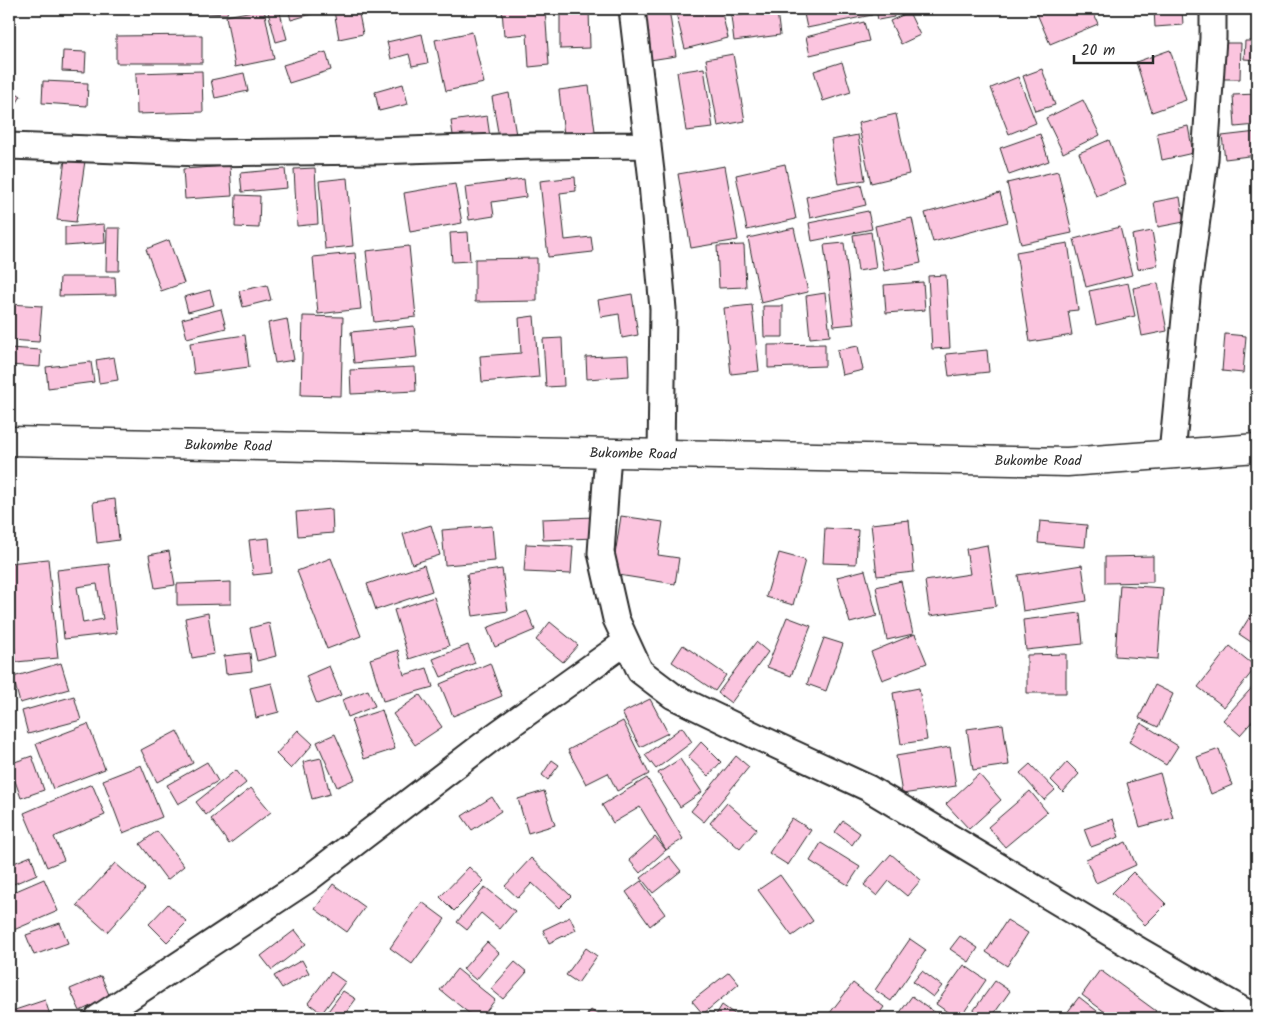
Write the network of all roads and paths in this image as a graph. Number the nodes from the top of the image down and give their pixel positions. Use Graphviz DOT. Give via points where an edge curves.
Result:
graph roads {
  1 [pos="632,9"];
  2 [pos="1213,9"];
  3 [pos="648,145"];
  4 [pos="9,146"];
  5 [pos="9,441"];
  6 [pos="1257,448"];
  7 [pos="608,453"];
  8 [pos="661,454"];
  9 [pos="1172,454"];
  10 [pos="626,642"];
  11 [pos="98,1018"];
  12 [pos="1256,1018"];
  1 -- 3 [label="street"];
  2 -- 9 [label="street" via="1214,38 1205,159 1188,286"];
  3 -- 4 [label="street" via="200,153"];
  3 -- 8 [label="street" via="663,309"];
  5 -- 7 [label="main road, Bukombe Road"];
  6 -- 9 [label="main road, Bukombe Road"];
  7 -- 8 [label="main road, Bukombe Road"];
  7 -- 10 [label="street" via="601,553 616,619"];
  8 -- 9 [label="main road, Bukombe Road" via="1067,462"];
  10 -- 11 [label="street" via="496,735 304,882"];
  10 -- 12 [label="street" via="640,671 673,696 868,788"];
}
